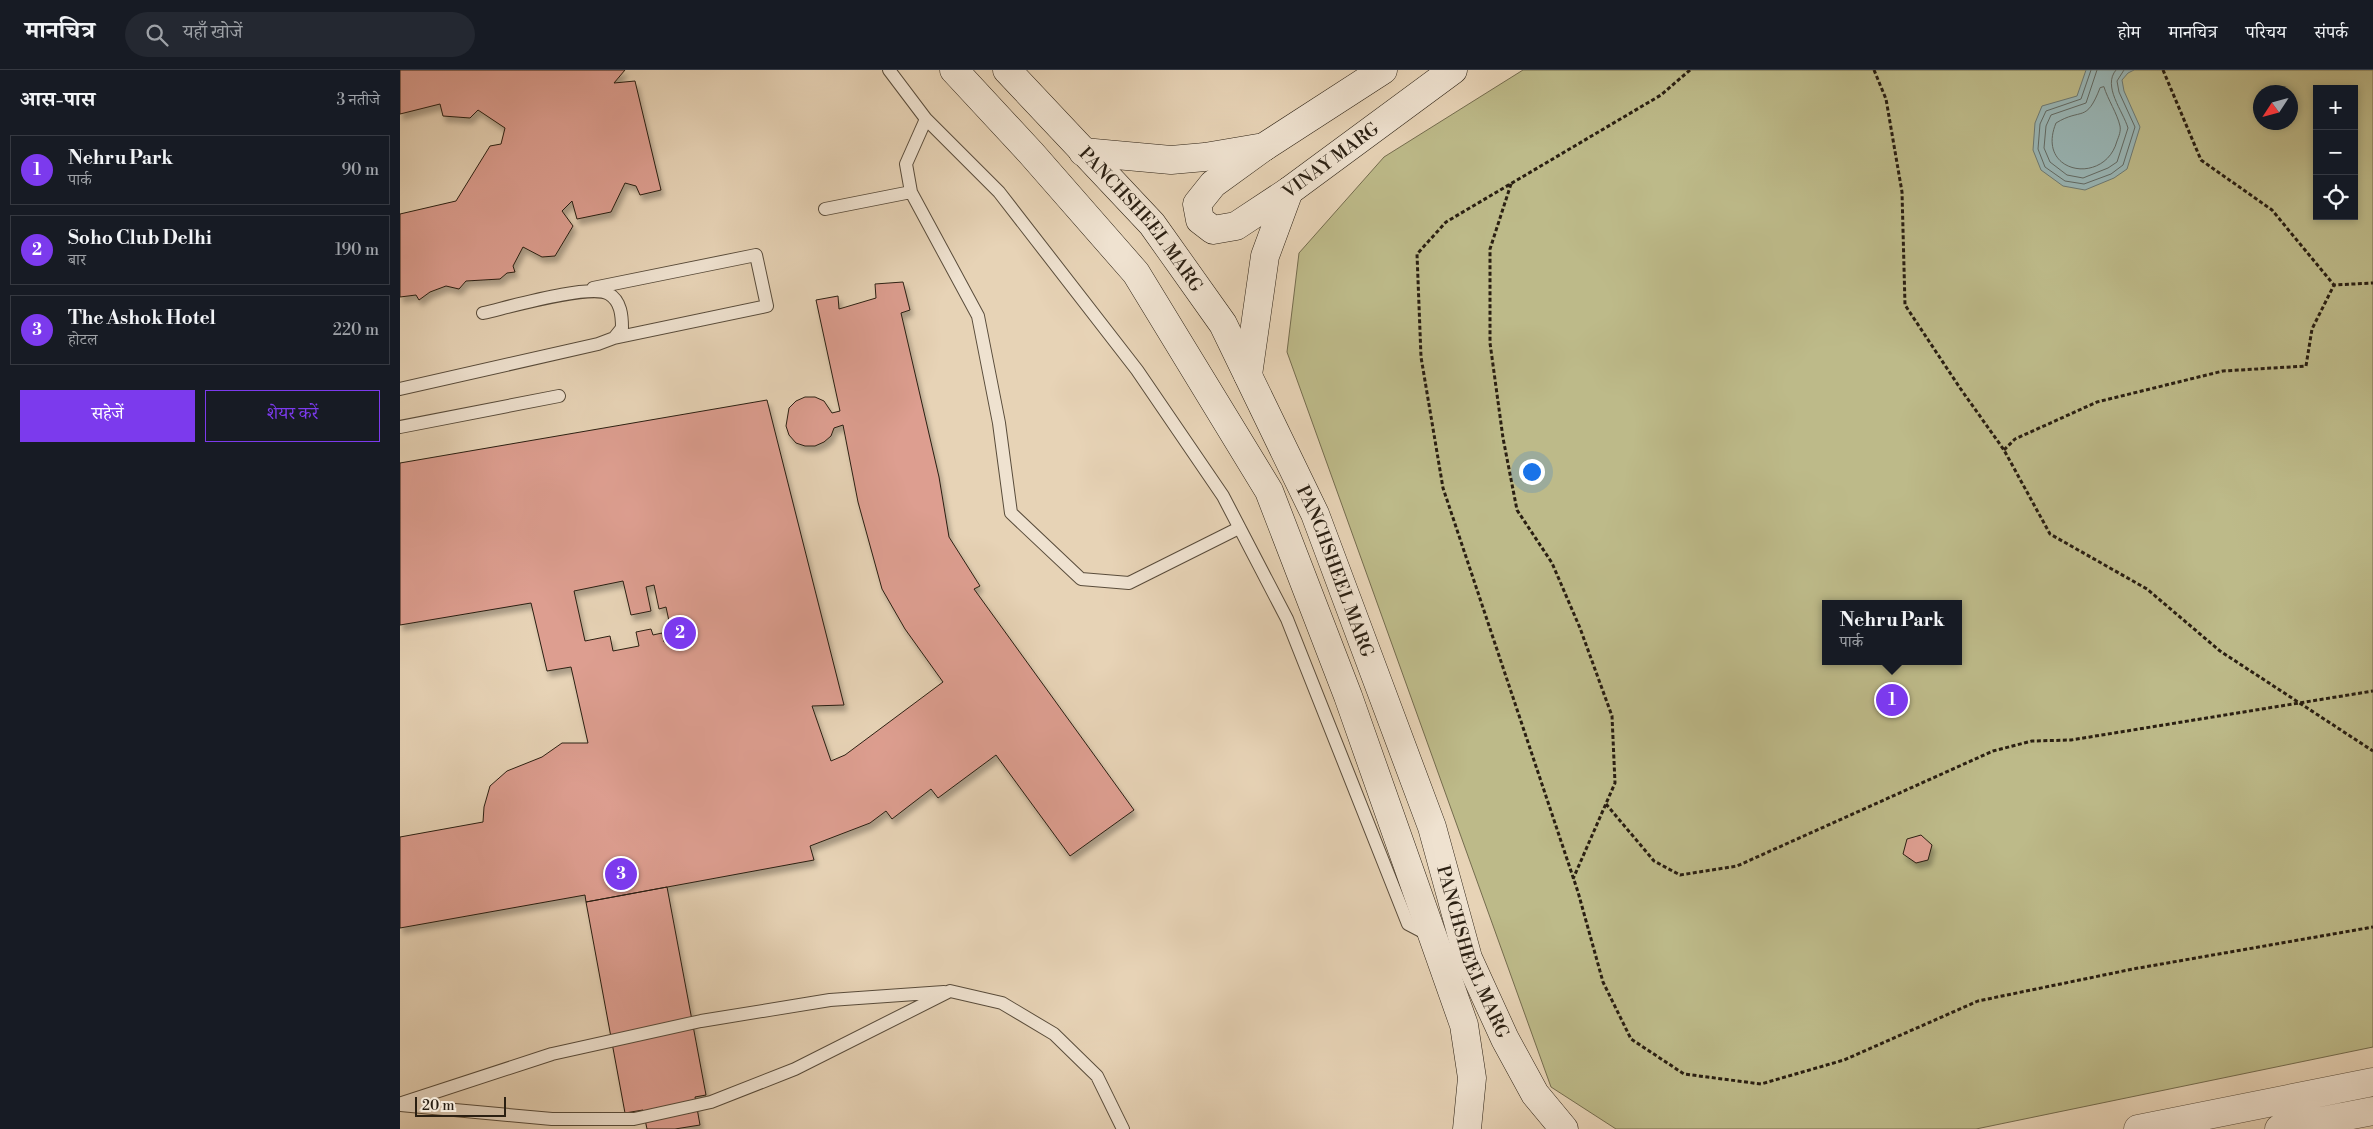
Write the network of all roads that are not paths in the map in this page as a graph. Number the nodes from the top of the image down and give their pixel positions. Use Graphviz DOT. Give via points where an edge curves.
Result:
graph roads {
  1 [pos="889,70"];
  2 [pos="954,70"];
  3 [pos="1007,70"];
  4 [pos="1383,70"];
  5 [pos="1453,70"];
  6 [pos="926,119"];
  7 [pos="1264,147"];
  8 [pos="1083,152"];
  9 [pos="1289,191"];
  10 [pos="911,192"];
  11 [pos="825,208"];
  12 [pos="588,289"];
  13 [pos="482,313"];
  14 [pos="614,338"];
  15 [pos="1248,375"];
  16 [pos="400,389"];
  17 [pos="559,396"];
  18 [pos="400,427"];
  19 [pos="1240,528"];
  20 [pos="1434,937"];
  21 [pos="950,991"];
  22 [pos="2373,1082"];
  23 [pos="400,1104"];
  24 [pos="2373,1111"];
  25 [pos="1123,1129"];
  26 [pos="1467,1129"];
  27 [pos="1564,1129"];
  28 [pos="2138,1129"];
  29 [pos="2279,1129"];
  1 -- 6 [label="lane"];
  2 -- 20 [label="main road, PANCHSHEEL MARG" via="1136,274 1269,491 1351,705"];
  3 -- 8 [label="main road, PANCHSHEEL MARG"];
  4 -- 7 [label="main road"];
  5 -- 9 [label="main road, VINAY MARG"];
  6 -- 10 [label="lane" via="906,164"];
  6 -- 19 [label="lane" via="999,192 1137,370 1223,496"];
  7 -- 8 [label="main road" via="1171,160"];
  7 -- 9 [label="main road" via="1213,184 1197,204 1200,220 1213,230 1236,226"];
  8 -- 15 [label="main road, PANCHSHEEL MARG" via="1152,224 1224,324"];
  9 -- 15 [label="main road, VINAY MARG" via="1265,256"];
  10 -- 11 [label="lane"];
  10 -- 19 [label="lane" via="978,316 999,423 1011,513 1080,579 1129,583"];
  12 -- 13 [label="lane"];
  12 -- 14 [label="lane" via="609,294 622,310 622,328"];
  12 -- 14 [label="lane" via="756,255 767,306"];
  14 -- 16 [label="lane"];
  15 -- 27 [label="main road, PANCHSHEEL MARG" via="1315,514 1432,827 1468,958 1505,1039 1535,1094"];
  17 -- 18 [label="lane"];
  19 -- 20 [label="lane" via="1287,620 1408,924"];
  20 -- 26 [label="main road, PANCHSHEEL MARG" via="1464,1025 1472,1078"];
  21 -- 23 [label="lane" via="830,1000 701,1021 552,1054"];
  21 -- 23 [label="lane" via="795,1068 711,1102 634,1119 552,1119"];
  21 -- 25 [label="lane" via="1002,1003 1054,1034 1097,1076"];
  22 -- 28 [label="main road"];
  24 -- 29 [label="main road"];
}
